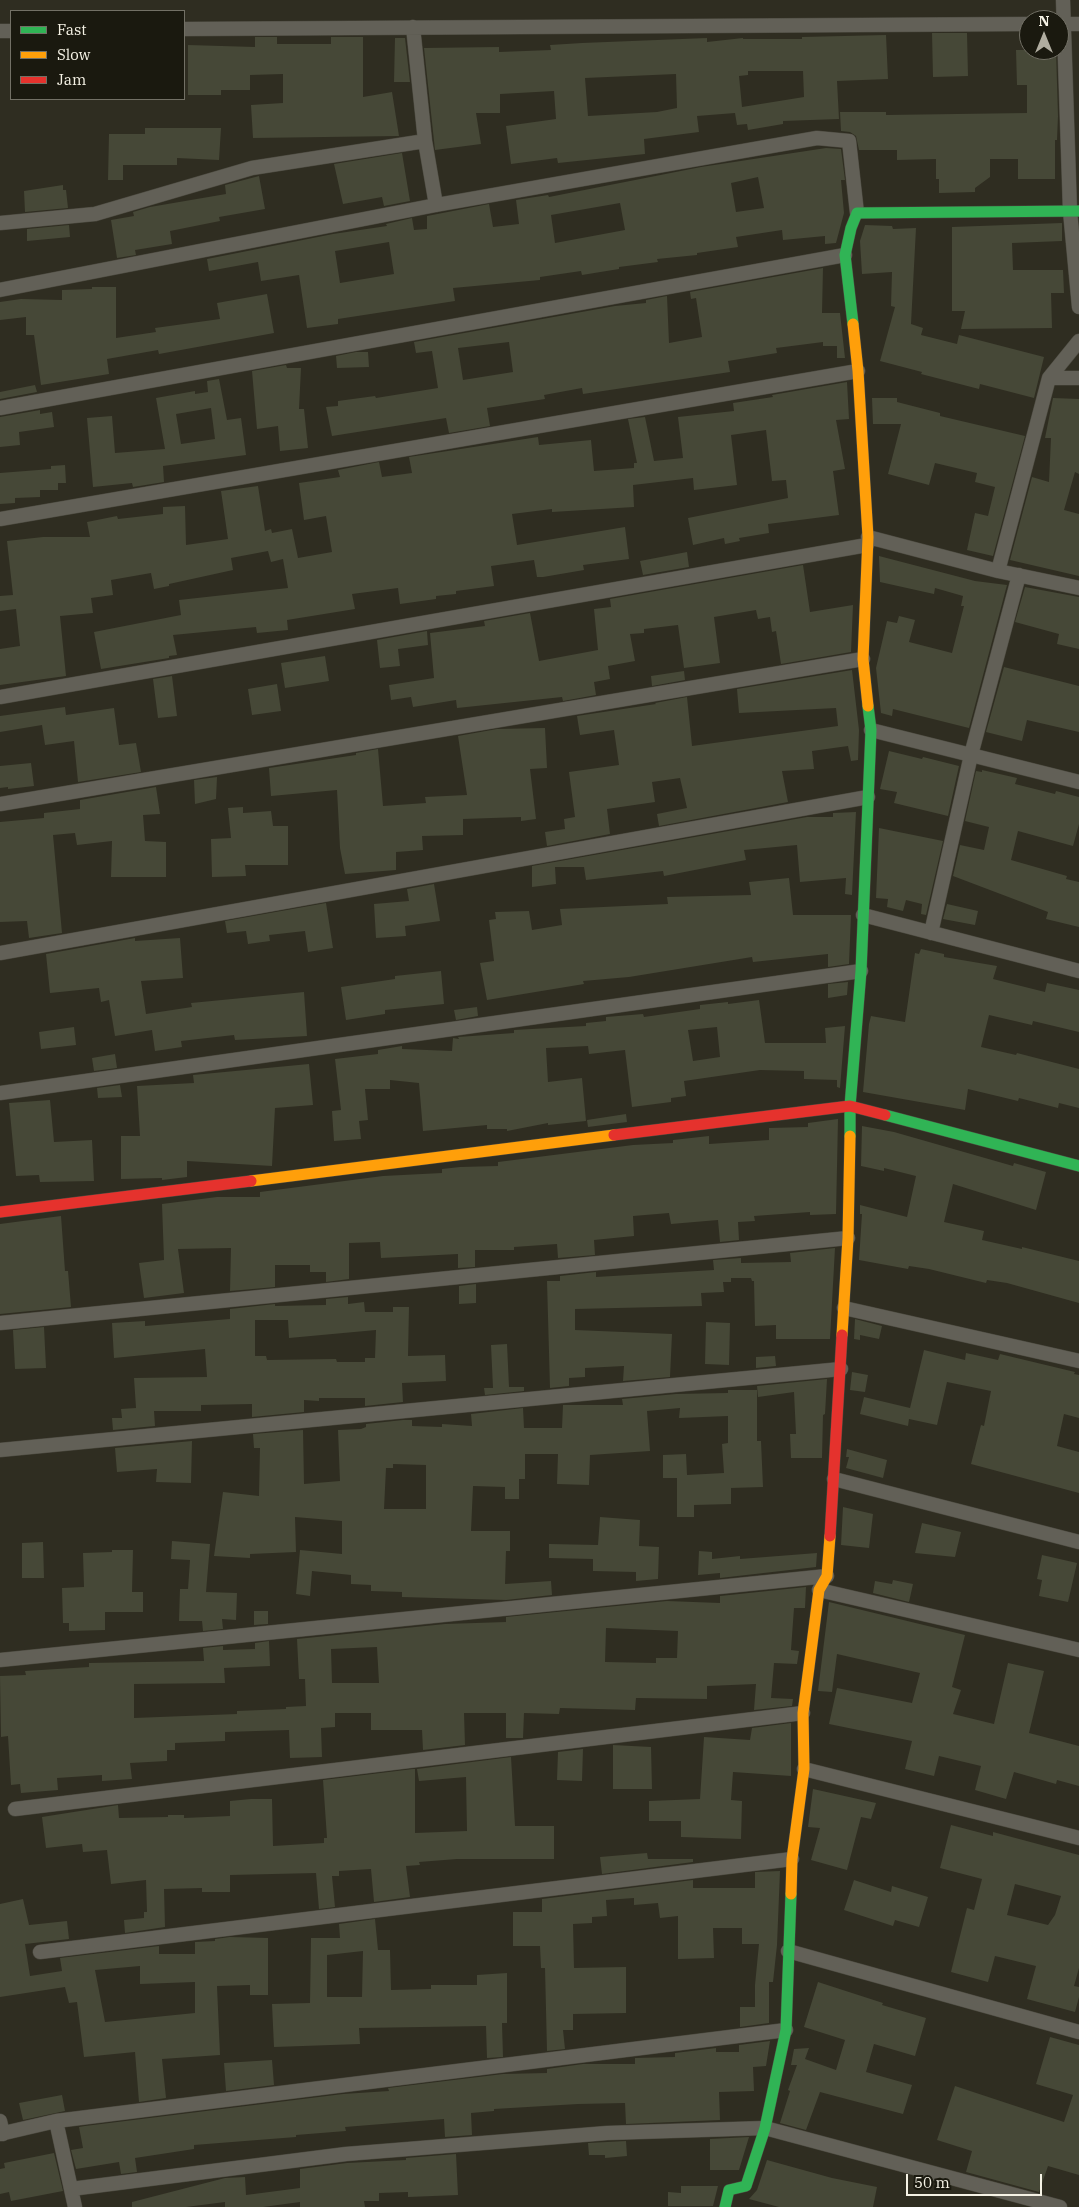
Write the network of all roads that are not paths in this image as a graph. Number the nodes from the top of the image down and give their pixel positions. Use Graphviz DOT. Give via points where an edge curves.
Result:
graph roads {
  1 [pos="1019,24"];
  2 [pos="413,27"];
  3 [pos="185,29"];
  4 [pos="1064,60"];
  5 [pos="425,141"];
  6 [pos="436,205"];
  7 [pos="1074,211"];
  8 [pos="857,213"];
  9 [pos="0,223"];
  10 [pos="845,255"];
  11 [pos="0,290"];
  12 [pos="1079,307"];
  13 [pos="1079,341"];
  14 [pos="858,370"];
  15 [pos="1049,378"];
  16 [pos="1079,378"];
  17 [pos="0,408"];
  18 [pos="0,519"];
  19 [pos="868,541"];
  20 [pos="998,571"];
  21 [pos="1019,575"];
  22 [pos="1079,588"];
  23 [pos="863,659"];
  24 [pos="0,697"];
  25 [pos="872,730"];
  26 [pos="971,755"];
  27 [pos="1079,782"];
  28 [pos="868,797"];
  29 [pos="0,804"];
  30 [pos="863,915"];
  31 [pos="931,933"];
  32 [pos="0,953"];
  33 [pos="861,971"];
  34 [pos="1079,971"];
  35 [pos="0,1093"];
  36 [pos="850,1106"];
  37 [pos="1079,1166"];
  38 [pos="0,1212"];
  39 [pos="848,1238"];
  40 [pos="844,1308"];
  41 [pos="0,1323"];
  42 [pos="1079,1361"];
  43 [pos="841,1369"];
  44 [pos="0,1450"];
  45 [pos="834,1479"];
  46 [pos="1079,1542"];
  47 [pos="827,1576"];
  48 [pos="819,1590"];
  49 [pos="1079,1650"];
  50 [pos="0,1660"];
  51 [pos="803,1713"];
  52 [pos="804,1769"];
  53 [pos="15,1809"];
  54 [pos="1079,1838"];
  55 [pos="792,1859"];
  56 [pos="788,1951"];
  57 [pos="40,1952"];
  58 [pos="786,2030"];
  59 [pos="1079,2032"];
  60 [pos="56,2121"];
  61 [pos="765,2128"];
  62 [pos="1,2130"];
  63 [pos="71,2188"];
  64 [pos="75,2207"];
  65 [pos="725,2207"];
  66 [pos="1060,2207"];
  1 -- 2 [label="street"];
  2 -- 3 [label="street"];
  2 -- 5 [label="street"];
  4 -- 7 [label="street"];
  5 -- 6 [label="street"];
  5 -- 9 [label="street" via="252,168 95,214"];
  6 -- 8 [label="street" via="817,138 849,141"];
  6 -- 11 [label="street"];
  7 -- 8 [label="street"];
  7 -- 12 [label="street"];
  8 -- 10 [label="street"];
  10 -- 14 [label="street"];
  10 -- 17 [label="street"];
  13 -- 15 [label="street"];
  14 -- 18 [label="street"];
  14 -- 19 [label="street"];
  15 -- 16 [label="street"];
  15 -- 20 [label="street"];
  19 -- 20 [label="street"];
  19 -- 23 [label="street"];
  19 -- 24 [label="street"];
  20 -- 21 [label="street"];
  21 -- 22 [label="street"];
  21 -- 26 [label="street"];
  23 -- 25 [label="street"];
  23 -- 29 [label="street"];
  25 -- 26 [label="street"];
  25 -- 28 [label="street"];
  26 -- 27 [label="street"];
  26 -- 31 [label="street"];
  28 -- 30 [label="street"];
  28 -- 32 [label="street"];
  30 -- 31 [label="street"];
  30 -- 33 [label="street"];
  31 -- 34 [label="street"];
  33 -- 35 [label="street"];
  33 -- 36 [label="street"];
  36 -- 37 [label="street"];
  36 -- 38 [label="street"];
  36 -- 39 [label="street"];
  39 -- 40 [label="street"];
  39 -- 41 [label="street"];
  40 -- 42 [label="street"];
  40 -- 43 [label="street"];
  43 -- 44 [label="street"];
  43 -- 45 [label="street"];
  45 -- 46 [label="street"];
  45 -- 47 [label="street"];
  47 -- 48 [label="street"];
  47 -- 50 [label="street"];
  48 -- 49 [label="street"];
  48 -- 51 [label="street"];
  51 -- 52 [label="street"];
  51 -- 53 [label="street"];
  52 -- 54 [label="street"];
  52 -- 55 [label="street"];
  55 -- 56 [label="street"];
  55 -- 57 [label="street"];
  56 -- 58 [label="street"];
  56 -- 59 [label="street"];
  58 -- 60 [label="street"];
  58 -- 61 [label="street"];
  60 -- 62 [label="street"];
  60 -- 63 [label="street"];
  61 -- 63 [label="street" via="607,2133 346,2154"];
  61 -- 65 [label="street" via="746,2186 729,2190"];
  61 -- 66 [label="street"];
  63 -- 64 [label="street"];
}
